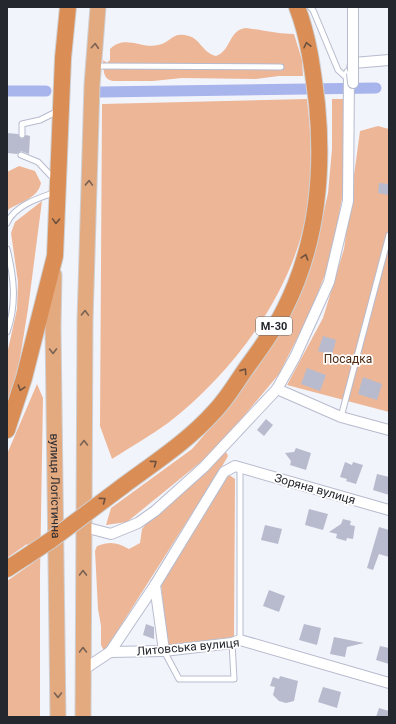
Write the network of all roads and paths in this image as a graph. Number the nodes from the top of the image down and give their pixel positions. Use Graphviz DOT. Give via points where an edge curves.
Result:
graph roads {
  1 [pos="68,7"];
  2 [pos="98,7"];
  3 [pos="297,7"];
  4 [pos="310,7"];
  5 [pos="350,7"];
  6 [pos="353,7"];
  7 [pos="389,60"];
  8 [pos="93,66"];
  9 [pos="281,67"];
  10 [pos="353,78"];
  11 [pos="60,111"];
  12 [pos="22,135"];
  13 [pos="21,154"];
  14 [pos="57,187"];
  15 [pos="7,223"];
  16 [pos="389,235"];
  17 [pos="7,249"];
  18 [pos="55,256"];
  19 [pos="7,332"];
  20 [pos="277,389"];
  21 [pos="341,417"];
  22 [pos="7,430"];
  23 [pos="389,430"];
  24 [pos="240,468"];
  25 [pos="389,510"];
  26 [pos="84,527"];
  27 [pos="7,569"];
  28 [pos="155,585"];
  29 [pos="236,642"];
  30 [pos="164,651"];
  31 [pos="110,652"];
  32 [pos="83,670"];
  33 [pos="389,684"];
  34 [pos="58,717"];
  35 [pos="83,717"];
  1 -- 11 [label="highway"];
  8 -- 2 [label="main road, one-way"];
  27 -- 3 [label="highway, М-30, one-way, bridge" via="51,540 185,440 215,412 284,311 310,241 318,194 321,151 314,74"];
  4 -- 10 [label="lane" via="338,70"];
  5 -- 20 [label="street" via="348,201 329,282 295,357"];
  6 -- 10 [label="street, bridge"];
  7 -- 10 [label="street" via="353,63"];
  8 -- 9 [label="lane"];
  26 -- 8 [label="main road, one-way" via="85,321"];
  11 -- 12 [label="lane" via="40,120 22,124"];
  11 -- 14 [label="highway"];
  13 -- 14 [label="lane" via="38,162"];
  14 -- 15 [label="lane" via="22,207"];
  14 -- 18 [label="highway, one-way"];
  16 -- 21 [label="lane"];
  17 -- 19 [label="lane" via="14,285 14,302"];
  18 -- 22 [label="highway, one-way" via="24,378"];
  18 -- 34 [label="main road, вулиця Логістична, one-way" via="52,328"];
  20 -- 21 [label="street"];
  20 -- 26 [label="street" via="204,467 155,511 138,523 111,534"];
  21 -- 23 [label="street"];
  24 -- 25 [label="street, Зоряна вулиця"];
  24 -- 28 [label="street" via="234,466 224,472"];
  24 -- 29 [label="lane"];
  32 -- 26 [label="main road, one-way"];
  28 -- 30 [label="street"];
  28 -- 31 [label="street"];
  29 -- 30 [label="street, Литовська вулиця"];
  29 -- 30 [label="lane" via="234,679 179,678"];
  29 -- 33 [label="street, Литовська вулиця"];
  30 -- 31 [label="street, Литовська вулиця"];
  31 -- 32 [label="street"];
  32 -- 35 [label="main road"];
}
